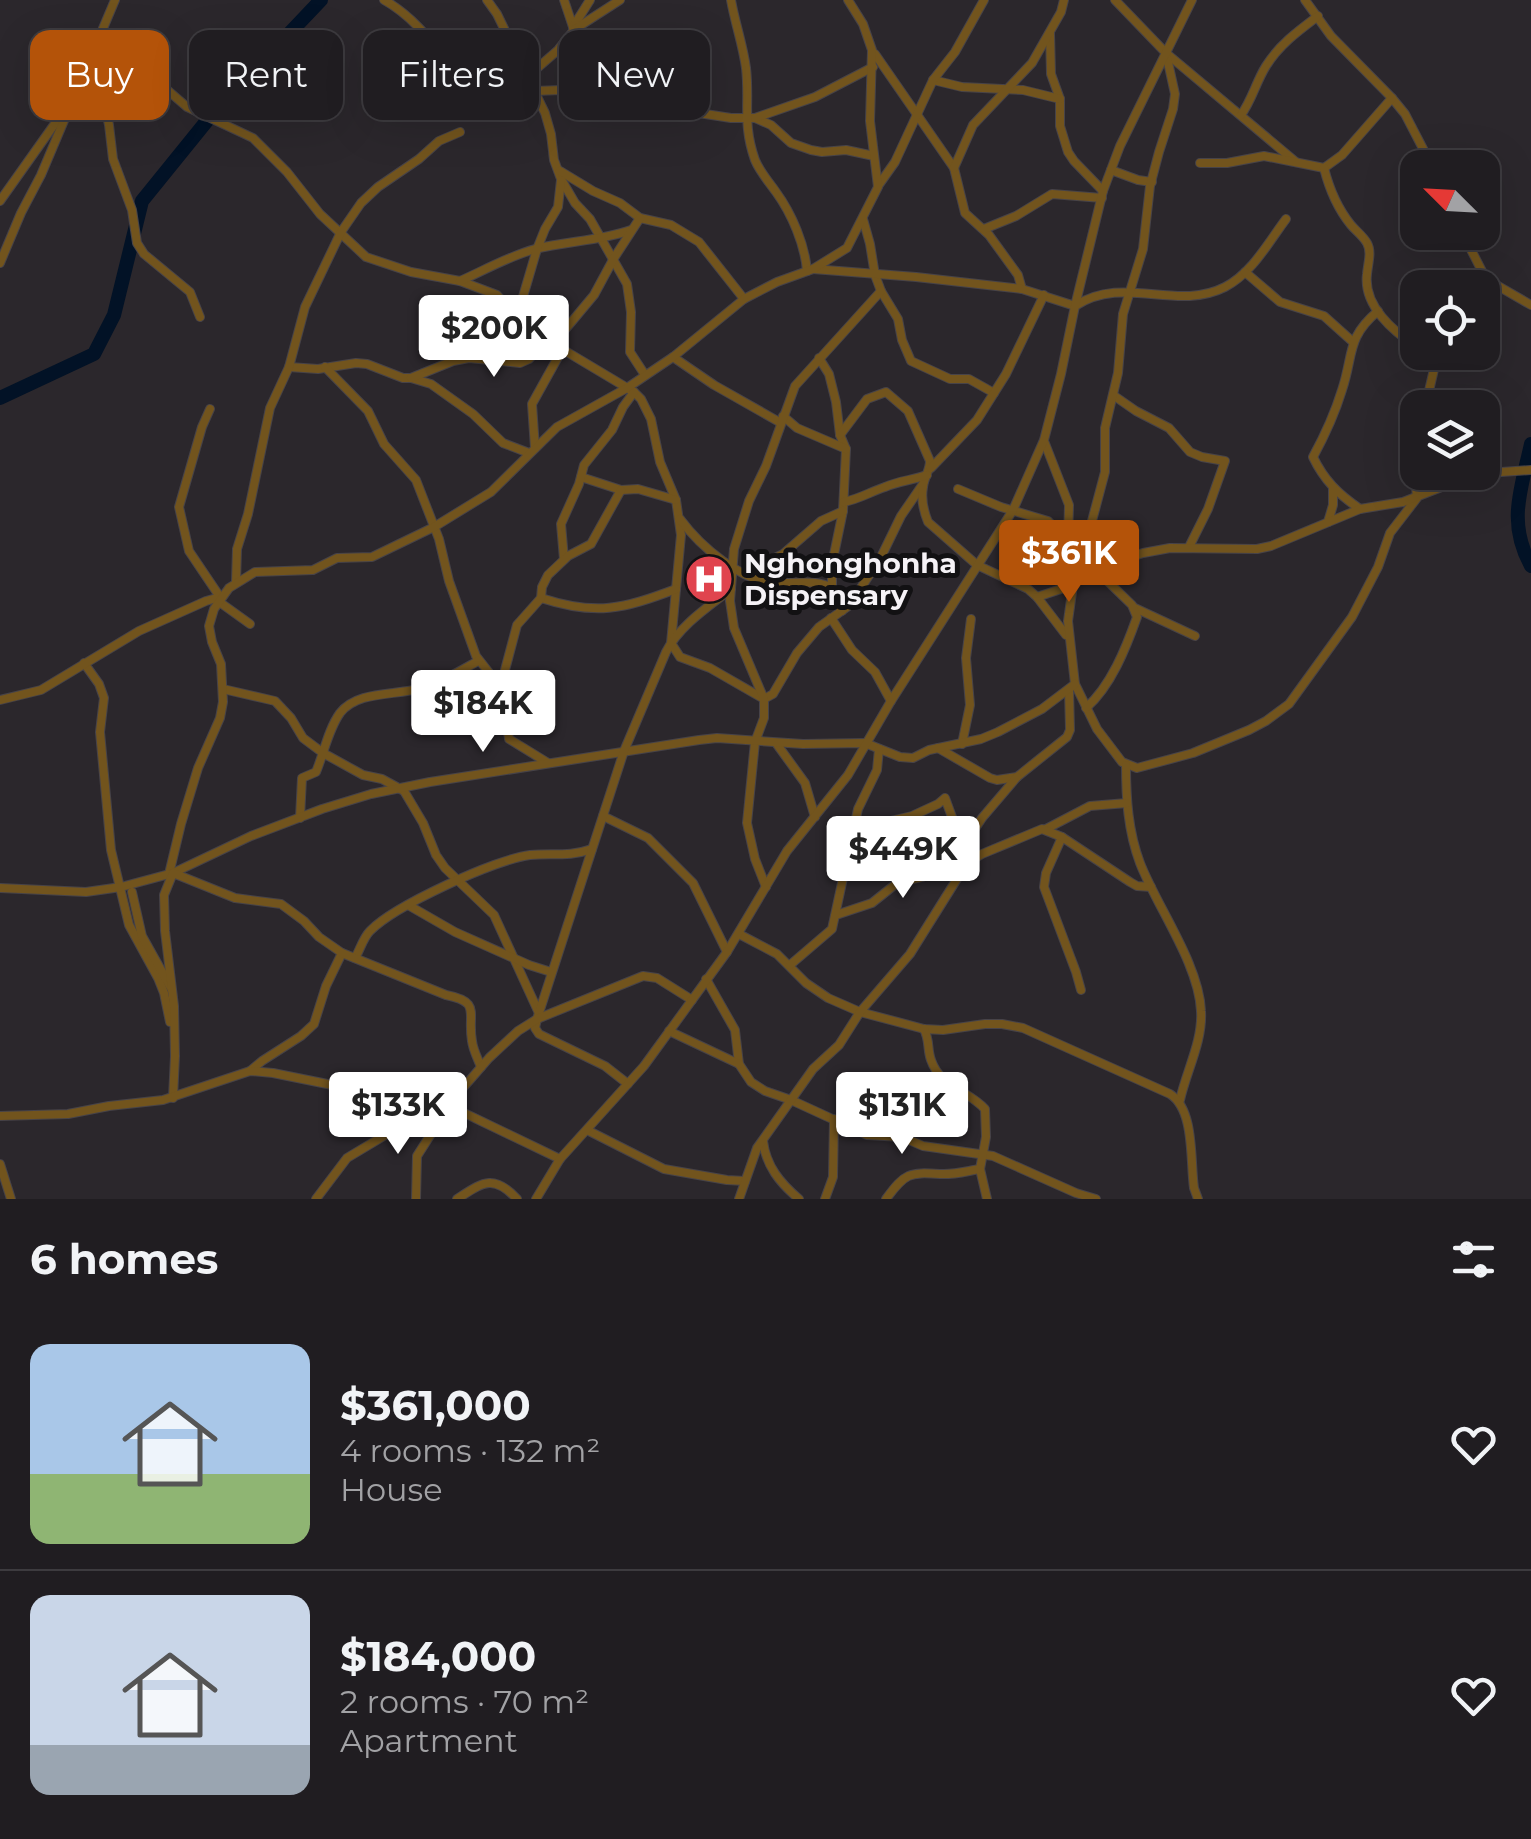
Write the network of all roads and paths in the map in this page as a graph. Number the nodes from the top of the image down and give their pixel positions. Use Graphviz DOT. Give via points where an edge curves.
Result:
graph roads {
  1 [pos="115,0"];
  2 [pos="384,0"];
  3 [pos="486,0"];
  4 [pos="564,0"];
  5 [pos="590,0"];
  6 [pos="620,0"];
  7 [pos="731,0"];
  8 [pos="848,0"];
  9 [pos="984,0"];
  10 [pos="1064,0"];
  11 [pos="1115,0"];
  12 [pos="1192,0"];
  13 [pos="1304,0"];
  14 [pos="1318,16"];
  15 [pos="574,28"];
  16 [pos="102,30"];
  17 [pos="421,30"];
  18 [pos="505,30"];
  19 [pos="1050,32"];
  20 [pos="872,50"];
  21 [pos="1166,52"];
  22 [pos="874,67"];
  23 [pos="539,68"];
  24 [pos="933,80"];
  25 [pos="169,89"];
  26 [pos="1006,89"];
  27 [pos="1392,98"];
  28 [pos="1060,99"];
  29 [pos="539,100"];
  30 [pos="916,113"];
  31 [pos="710,115"];
  32 [pos="1241,116"];
  33 [pos="750,118"];
  34 [pos="58,120"];
  35 [pos="63,120"];
  36 [pos="108,120"];
  37 [pos="460,132"];
  38 [pos="1425,150"];
  39 [pos="874,156"];
  40 [pos="1296,162"];
  41 [pos="1200,163"];
  42 [pos="954,168"];
  43 [pos="1324,168"];
  44 [pos="1112,170"];
  45 [pos="559,174"];
  46 [pos="1152,182"];
  47 [pos="878,187"];
  48 [pos="1103,194"];
  49 [pos="0,201"];
  50 [pos="640,218"];
  51 [pos="1286,218"];
  52 [pos="863,219"];
  53 [pos="984,229"];
  54 [pos="632,230"];
  55 [pos="341,232"];
  56 [pos="602,239"];
  57 [pos="538,249"];
  58 [pos="1471,250"];
  59 [pos="614,258"];
  60 [pos="0,263"];
  61 [pos="810,270"];
  62 [pos="1244,272"];
  63 [pos="876,274"];
  64 [pos="460,281"];
  65 [pos="1022,289"];
  66 [pos="881,291"];
  67 [pos="1130,292"];
  68 [pos="1044,295"];
  69 [pos="744,299"];
  70 [pos="1531,304"];
  71 [pos="1075,306"];
  72 [pos="1378,311"];
  73 [pos="200,317"];
  74 [pos="518,318"];
  75 [pos="1400,334"];
  76 [pos="1353,342"];
  77 [pos="554,344"];
  78 [pos="673,357"];
  79 [pos="819,358"];
  80 [pos="289,367"];
  81 [pos="326,367"];
  82 [pos="645,375"];
  83 [pos="411,378"];
  84 [pos="630,390"];
  85 [pos="994,394"];
  86 [pos="1113,396"];
  87 [pos="210,410"];
  88 [pos="782,419"];
  89 [pos="840,435"];
  90 [pos="1044,440"];
  91 [pos="846,449"];
  92 [pos="532,450"];
  93 [pos="1500,470"];
  94 [pos="1531,470"];
  95 [pos="927,476"];
  96 [pos="581,477"];
  97 [pos="1333,488"];
  98 [pos="958,489"];
  99 [pos="621,490"];
  100 [pos="1416,490"];
  101 [pos="1437,490"];
  102 [pos="1417,498"];
  103 [pos="676,500"];
  104 [pos="844,506"];
  105 [pos="1360,509"];
  106 [pos="1013,510"];
  107 [pos="680,519"];
  108 [pos="1328,522"];
  109 [pos="434,528"];
  110 [pos="1070,545"];
  111 [pos="1189,548"];
  112 [pos="1080,556"];
  113 [pos="564,560"];
  114 [pos="978,565"];
  115 [pos="731,567"];
  116 [pos="1095,569"];
  117 [pos="745,573"];
  118 [pos="730,578"];
  119 [pos="236,582"];
  120 [pos="1073,585"];
  121 [pos="676,588"];
  122 [pos="731,588"];
  123 [pos="832,588"];
  124 [pos="1037,597"];
  125 [pos="540,598"];
  126 [pos="219,599"];
  127 [pos="1133,606"];
  128 [pos="842,611"];
  129 [pos="831,618"];
  130 [pos="971,620"];
  131 [pos="250,624"];
  132 [pos="1194,636"];
  133 [pos="1069,639"];
  134 [pos="670,644"];
  135 [pos="478,661"];
  136 [pos="84,663"];
  137 [pos="501,686"];
  138 [pos="1072,686"];
  139 [pos="223,689"];
  140 [pos="764,699"];
  141 [pos="0,700"];
  142 [pos="891,701"];
  143 [pos="1086,708"];
  144 [pos="755,742"];
  145 [pos="776,743"];
  146 [pos="865,743"];
  147 [pos="962,744"];
  148 [pos="938,748"];
  149 [pos="879,749"];
  150 [pos="624,751"];
  151 [pos="323,753"];
  152 [pos="548,763"];
  153 [pos="1126,764"];
  154 [pos="1017,777"];
  155 [pos="398,788"];
  156 [pos="1127,803"];
  157 [pos="603,816"];
  158 [pos="815,817"];
  159 [pos="300,818"];
  160 [pos="1046,829"];
  161 [pos="1062,837"];
  162 [pos="852,839"];
  163 [pos="963,847"];
  164 [pos="592,849"];
  165 [pos="967,863"];
  166 [pos="171,874"];
  167 [pos="458,879"];
  168 [pos="122,887"];
  169 [pos="766,887"];
  170 [pos="1151,887"];
  171 [pos="0,888"];
  172 [pos="132,892"];
  173 [pos="408,905"];
  174 [pos="836,915"];
  175 [pos="738,934"];
  176 [pos="727,952"];
  177 [pos="342,953"];
  178 [pos="355,958"];
  179 [pos="516,959"];
  180 [pos="790,966"];
  181 [pos="551,972"];
  182 [pos="706,979"];
  183 [pos="1081,990"];
  184 [pos="172,992"];
  185 [pos="692,1000"];
  186 [pos="860,1012"];
  187 [pos="537,1015"];
  188 [pos="924,1028"];
  189 [pos="669,1030"];
  190 [pos="739,1064"];
  191 [pos="480,1067"];
  192 [pos="250,1071"];
  193 [pos="628,1084"];
  194 [pos="168,1099"];
  195 [pos="792,1100"];
  196 [pos="1180,1100"];
  197 [pos="449,1104"];
  198 [pos="0,1116"];
  199 [pos="430,1118"];
  200 [pos="834,1120"];
  201 [pos="587,1130"];
  202 [pos="763,1141"];
  203 [pos="982,1155"];
  204 [pos="560,1159"];
  205 [pos="0,1164"];
  206 [pos="980,1168"];
  207 [pos="745,1181"];
  208 [pos="11,1199"];
  209 [pos="316,1199"];
  210 [pos="416,1199"];
  211 [pos="457,1199"];
  212 [pos="516,1199"];
  213 [pos="536,1199"];
  214 [pos="739,1199"];
  215 [pos="799,1199"];
  216 [pos="825,1199"];
  217 [pos="886,1199"];
  218 [pos="987,1199"];
  219 [pos="1096,1199"];
  220 [pos="1198,1199"];
  1 -- 16 [label="street"];
  2 -- 17 [label="street"];
  3 -- 18 [label="street"];
  4 -- 15 [label="street"];
  5 -- 15 [label="street"];
  6 -- 15 [label="street"];
  7 -- 33 [label="street"];
  8 -- 20 [label="street"];
  9 -- 24 [label="street"];
  10 -- 19 [label="street"];
  11 -- 21 [label="street"];
  12 -- 21 [label="street"];
  13 -- 14 [label="street"];
  14 -- 27 [label="street"];
  14 -- 32 [label="street" via="1275,54"];
  15 -- 23 [label="street"];
  19 -- 26 [label="street"];
  19 -- 28 [label="street" via="1051,74"];
  20 -- 22 [label="street"];
  20 -- 30 [label="street"];
  21 -- 32 [label="street"];
  21 -- 44 [label="street"];
  21 -- 46 [label="street" via="1174,109"];
  22 -- 33 [label="street" via="803,102"];
  22 -- 39 [label="street"];
  24 -- 26 [label="street"];
  24 -- 30 [label="street"];
  25 -- 55 [label="street" via="187,107 253,138"];
  26 -- 28 [label="street"];
  26 -- 42 [label="street" via="973,125"];
  27 -- 38 [label="street"];
  27 -- 43 [label="street"];
  28 -- 48 [label="street" via="1068,152"];
  29 -- 45 [label="street"];
  30 -- 42 [label="street"];
  30 -- 47 [label="street"];
  31 -- 33 [label="street"];
  32 -- 40 [label="street"];
  33 -- 39 [label="street" via="794,144"];
  33 -- 61 [label="street" via="755,160 790,218"];
  34 -- 49 [label="street"];
  35 -- 60 [label="street"];
  36 -- 73 [label="street" via="137,242 190,292"];
  37 -- 55 [label="street" via="378,186"];
  39 -- 47 [label="street"];
  40 -- 41 [label="street" via="1264,156"];
  40 -- 43 [label="street"];
  42 -- 53 [label="street" via="965,212"];
  43 -- 72 [label="street" via="1340,208 1368,243 1367,292"];
  44 -- 46 [label="street"];
  44 -- 48 [label="street"];
  45 -- 50 [label="street"];
  45 -- 56 [label="street"];
  45 -- 57 [label="street" via="558,206"];
  46 -- 67 [label="street"];
  47 -- 52 [label="street"];
  48 -- 53 [label="street" via="1052,194"];
  48 -- 71 [label="street"];
  50 -- 54 [label="street"];
  50 -- 69 [label="street" via="671,225 699,242"];
  51 -- 62 [label="street"];
  52 -- 61 [label="street" via="844,252"];
  52 -- 63 [label="street"];
  53 -- 65 [label="street"];
  54 -- 56 [label="street"];
  54 -- 59 [label="street"];
  55 -- 64 [label="street" via="366,257"];
  55 -- 80 [label="street" via="302,316"];
  56 -- 57 [label="street"];
  56 -- 59 [label="street"];
  57 -- 64 [label="street"];
  57 -- 74 [label="street"];
  58 -- 70 [label="street" via="1486,278"];
  59 -- 77 [label="street"];
  59 -- 82 [label="street" via="630,296 630,352"];
  61 -- 63 [label="street"];
  61 -- 69 [label="street"];
  62 -- 67 [label="street" via="1198,295"];
  62 -- 76 [label="street" via="1280,302 1324,316"];
  63 -- 65 [label="street"];
  63 -- 66 [label="street"];
  64 -- 74 [label="street" via="497,296"];
  65 -- 68 [label="street"];
  66 -- 79 [label="street"];
  66 -- 85 [label="street" via="913,364 969,379"];
  67 -- 71 [label="street" via="1098,293"];
  67 -- 86 [label="street"];
  68 -- 71 [label="street"];
  68 -- 85 [label="street"];
  69 -- 78 [label="street"];
  71 -- 90 [label="street"];
  72 -- 75 [label="street"];
  72 -- 76 [label="street"];
  74 -- 77 [label="street"];
  76 -- 97 [label="street" via="1344,386 1313,457"];
  77 -- 83 [label="street" via="520,363 469,358"];
  77 -- 84 [label="street"];
  77 -- 92 [label="street" via="532,404"];
  78 -- 82 [label="street"];
  78 -- 88 [label="street"];
  79 -- 88 [label="street" via="795,386"];
  79 -- 89 [label="street" via="829,374"];
  80 -- 81 [label="street"];
  80 -- 119 [label="street" via="268,416 236,548"];
  81 -- 83 [label="street" via="368,364"];
  81 -- 109 [label="street" via="368,411 384,444 410,471"];
  82 -- 84 [label="street"];
  83 -- 92 [label="street" via="436,386 504,444"];
  84 -- 92 [label="street" via="557,427"];
  84 -- 96 [label="street"];
  84 -- 103 [label="street" via="651,419"];
  85 -- 95 [label="street"];
  86 -- 111 [label="street" via="1169,428 1190,452 1225,461"];
  86 -- 112 [label="street" via="1102,490"];
  87 -- 126 [label="street" via="178,507 189,551"];
  88 -- 91 [label="street"];
  88 -- 115 [label="street" via="742,518"];
  89 -- 91 [label="street"];
  89 -- 95 [label="street" via="867,398 886,392 911,416 930,462"];
  90 -- 106 [label="street"];
  90 -- 110 [label="street" via="1068,500"];
  91 -- 104 [label="street"];
  92 -- 109 [label="street" via="491,492"];
  93 -- 94 [label="street"];
  95 -- 104 [label="street"];
  95 -- 114 [label="street" via="928,522"];
  95 -- 128 [label="street" via="870,577"];
  96 -- 99 [label="street"];
  96 -- 113 [label="street" via="561,524"];
  97 -- 105 [label="street"];
  97 -- 108 [label="street"];
  98 -- 106 [label="street"];
  99 -- 103 [label="street"];
  99 -- 113 [label="street" via="591,544"];
  100 -- 102 [label="street"];
  101 -- 102 [label="street"];
  102 -- 105 [label="street"];
  102 -- 153 [label="street" via="1390,534 1352,617 1290,704 1260,725 1193,753 1140,767"];
  103 -- 107 [label="street"];
  104 -- 117 [label="street" via="782,554"];
  104 -- 123 [label="street"];
  105 -- 108 [label="street"];
  106 -- 110 [label="street" via="1048,520"];
  106 -- 114 [label="street"];
  107 -- 115 [label="street"];
  107 -- 121 [label="street"];
  108 -- 111 [label="street" via="1264,548"];
  109 -- 119 [label="street" via="372,557 337,558 313,570 254,572"];
  109 -- 135 [label="street"];
  110 -- 112 [label="street"];
  110 -- 120 [label="street"];
  111 -- 116 [label="street" via="1144,552"];
  112 -- 116 [label="street"];
  113 -- 125 [label="street" via="548,575"];
  114 -- 124 [label="street"];
  114 -- 142 [label="street"];
  115 -- 117 [label="street"];
  115 -- 118 [label="street"];
  116 -- 127 [label="street"];
  117 -- 118 [label="street"];
  117 -- 123 [label="street" via="767,582"];
  118 -- 122 [label="street"];
  119 -- 126 [label="street"];
  120 -- 124 [label="street"];
  120 -- 133 [label="street"];
  121 -- 125 [label="street" via="609,609"];
  121 -- 134 [label="street"];
  122 -- 134 [label="street"];
  122 -- 140 [label="street" via="734,628"];
  123 -- 128 [label="street"];
  124 -- 133 [label="street"];
  125 -- 137 [label="street" via="517,624"];
  126 -- 131 [label="street"];
  126 -- 136 [label="street"];
  126 -- 139 [label="street" via="209,626"];
  127 -- 132 [label="street"];
  127 -- 143 [label="street" via="1136,617 1118,662"];
  128 -- 129 [label="street"];
  129 -- 140 [label="street"];
  129 -- 142 [label="street"];
  130 -- 147 [label="street" via="970,705"];
  133 -- 138 [label="street"];
  134 -- 140 [label="street" via="680,657"];
  134 -- 150 [label="street"];
  135 -- 137 [label="street"];
  135 -- 151 [label="street" via="426,687 348,705"];
  136 -- 141 [label="street" via="41,690"];
  136 -- 168 [label="street" via="104,698 100,732 111,850"];
  137 -- 152 [label="street" via="509,739"];
  138 -- 143 [label="street"];
  138 -- 147 [label="street" via="1042,709"];
  138 -- 154 [label="street" via="1067,737"];
  139 -- 151 [label="street" via="279,704 300,735"];
  139 -- 166 [label="street" via="218,726 198,768"];
  140 -- 144 [label="street"];
  142 -- 146 [label="street"];
  143 -- 153 [label="street"];
  144 -- 145 [label="street"];
  144 -- 150 [label="street" via="708,739"];
  144 -- 169 [label="street" via="747,829"];
  145 -- 146 [label="street"];
  145 -- 158 [label="street" via="805,783"];
  146 -- 149 [label="street"];
  146 -- 158 [label="street"];
  147 -- 148 [label="street"];
  148 -- 149 [label="street" via="908,759"];
  148 -- 154 [label="street" via="991,779"];
  149 -- 162 [label="street"];
  150 -- 152 [label="street"];
  150 -- 157 [label="street"];
  151 -- 155 [label="street"];
  151 -- 159 [label="street" via="316,772 300,781"];
  152 -- 155 [label="street"];
  153 -- 156 [label="street"];
  154 -- 163 [label="street"];
  155 -- 159 [label="street"];
  155 -- 167 [label="street" via="436,855"];
  156 -- 160 [label="street" via="1090,806"];
  156 -- 170 [label="street" via="1132,840"];
  157 -- 164 [label="street"];
  157 -- 176 [label="street" via="648,838 694,884"];
  158 -- 169 [label="street"];
  159 -- 166 [label="street"];
  160 -- 161 [label="street"];
  160 -- 165 [label="street"];
  161 -- 170 [label="street" via="1130,882"];
  161 -- 183 [label="street" via="1044,886"];
  162 -- 163 [label="street" via="945,798"];
  162 -- 174 [label="street"];
  163 -- 165 [label="street"];
  164 -- 167 [label="street" via="516,858"];
  164 -- 181 [label="street"];
  165 -- 174 [label="street" via="897,883 872,903"];
  165 -- 186 [label="street" via="910,954"];
  166 -- 168 [label="street"];
  166 -- 177 [label="street" via="234,898 281,904"];
  166 -- 184 [label="street" via="164,895"];
  167 -- 173 [label="street"];
  167 -- 179 [label="street" via="492,912"];
  168 -- 171 [label="street"];
  168 -- 194 [label="street" via="129,925 167,1003"];
  169 -- 175 [label="street"];
  170 -- 196 [label="street" via="1201,1005"];
  172 -- 184 [label="street" via="142,936"];
  173 -- 178 [label="street" via="370,932"];
  173 -- 179 [label="street"];
  174 -- 180 [label="street" via="824,938"];
  175 -- 176 [label="street"];
  175 -- 180 [label="street"];
  176 -- 182 [label="street"];
  177 -- 178 [label="street"];
  177 -- 192 [label="street" via="314,1024"];
  178 -- 191 [label="street" via="466,1001"];
  179 -- 181 [label="street"];
  179 -- 187 [label="street"];
  180 -- 186 [label="street" via="818,992"];
  181 -- 187 [label="street"];
  182 -- 185 [label="street"];
  182 -- 190 [label="street" via="735,1030"];
  184 -- 194 [label="street" via="175,1056"];
  185 -- 187 [label="street" via="643,976"];
  185 -- 189 [label="street"];
  186 -- 188 [label="street"];
  186 -- 195 [label="street"];
  187 -- 191 [label="street"];
  187 -- 193 [label="street" via="538,1034"];
  188 -- 196 [label="street" via="1023,1028"];
  188 -- 203 [label="street" via="931,1061 944,1080 985,1108"];
  189 -- 190 [label="street"];
  189 -- 193 [label="street"];
  190 -- 195 [label="street" via="751,1082"];
  191 -- 197 [label="street"];
  192 -- 194 [label="street"];
  192 -- 197 [label="street"];
  193 -- 201 [label="street"];
  194 -- 198 [label="street"];
  195 -- 200 [label="street"];
  195 -- 202 [label="street"];
  196 -- 220 [label="street"];
  197 -- 199 [label="street"];
  197 -- 204 [label="street"];
  199 -- 209 [label="street" via="347,1158"];
  199 -- 210 [label="street" via="431,1134 417,1156"];
  200 -- 203 [label="street" via="872,1136"];
  200 -- 216 [label="street"];
  201 -- 204 [label="street"];
  201 -- 207 [label="street" via="664,1169"];
  202 -- 207 [label="street"];
  202 -- 215 [label="street" via="768,1162"];
  203 -- 206 [label="street"];
  203 -- 219 [label="street"];
  204 -- 213 [label="street"];
  205 -- 208 [label="street"];
  206 -- 217 [label="street" via="907,1176"];
  206 -- 218 [label="street"];
  207 -- 214 [label="street"];
  211 -- 212 [label="street" via="488,1182"];
}
